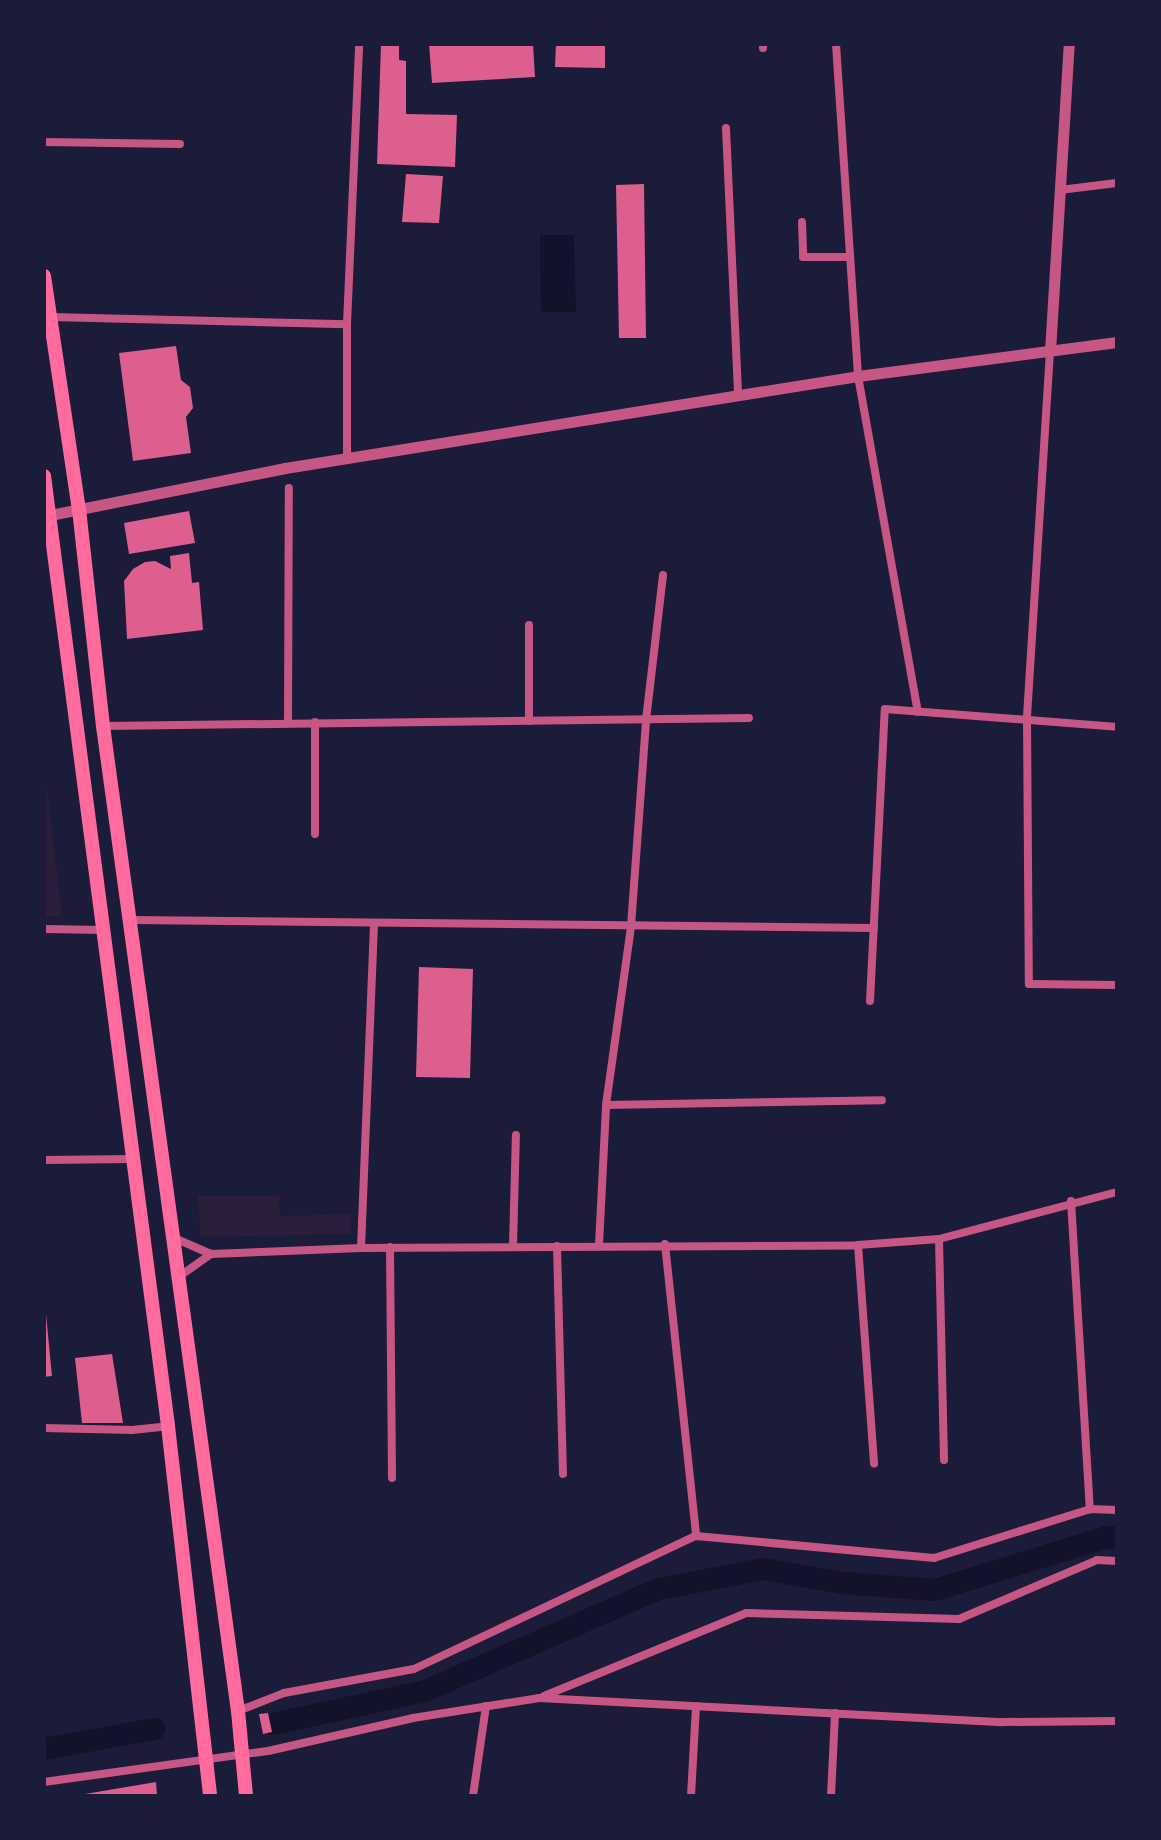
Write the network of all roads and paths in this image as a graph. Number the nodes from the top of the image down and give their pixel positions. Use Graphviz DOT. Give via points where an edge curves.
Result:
graph roads {
  1 [pos="359,44"];
  2 [pos="836,44"];
  3 [pos="1069,44"];
  4 [pos="726,128"];
  5 [pos="44,142"];
  6 [pos="180,144"];
  7 [pos="1117,183"];
  8 [pos="1060,190"];
  9 [pos="802,222"];
  10 [pos="850,257"];
  11 [pos="44,276"];
  12 [pos="50,317"];
  13 [pos="347,324"];
  14 [pos="1117,342"];
  15 [pos="1050,351"];
  16 [pos="858,376"];
  17 [pos="738,395"];
  18 [pos="347,458"];
  19 [pos="44,476"];
  20 [pos="289,488"];
  21 [pos="79,509"];
  22 [pos="47,516"];
  23 [pos="663,575"];
  24 [pos="529,625"];
  25 [pos="918,712"];
  26 [pos="749,718"];
  27 [pos="1027,719"];
  28 [pos="646,720"];
  29 [pos="529,721"];
  30 [pos="288,722"];
  31 [pos="315,722"];
  32 [pos="103,726"];
  33 [pos="1117,727"];
  34 [pos="315,834"];
  35 [pos="131,920"];
  36 [pos="374,923"];
  37 [pos="631,926"];
  38 [pos="874,928"];
  39 [pos="44,929"];
  40 [pos="103,930"];
  41 [pos="1117,985"];
  42 [pos="870,1001"];
  43 [pos="882,1100"];
  44 [pos="606,1105"];
  45 [pos="516,1135"];
  46 [pos="133,1159"];
  47 [pos="44,1160"];
  48 [pos="1117,1192"];
  49 [pos="1071,1201"];
  50 [pos="172,1237"];
  51 [pos="939,1239"];
  52 [pos="665,1244"];
  53 [pos="599,1245"];
  54 [pos="858,1245"];
  55 [pos="513,1246"];
  56 [pos="557,1246"];
  57 [pos="390,1247"];
  58 [pos="361,1248"];
  59 [pos="211,1254"];
  60 [pos="177,1278"];
  61 [pos="168,1426"];
  62 [pos="44,1428"];
  63 [pos="944,1460"];
  64 [pos="874,1463"];
  65 [pos="563,1474"];
  66 [pos="392,1478"];
  67 [pos="1090,1509"];
  68 [pos="1117,1510"];
  69 [pos="696,1536"];
  70 [pos="1117,1561"];
  71 [pos="539,1698"];
  72 [pos="486,1706"];
  73 [pos="696,1706"];
  74 [pos="238,1711"];
  75 [pos="835,1713"];
  76 [pos="1117,1721"];
  77 [pos="240,1754"];
  78 [pos="205,1759"];
  79 [pos="44,1782"];
  80 [pos="210,1796"];
  81 [pos="246,1796"];
  82 [pos="473,1796"];
  83 [pos="691,1796"];
  84 [pos="831,1796"];
  1 -- 13 [label="street"];
  2 -- 10 [label="street"];
  3 -- 8 [label="street"];
  4 -- 17 [label="street"];
  5 -- 6 [label="street"];
  7 -- 8 [label="street"];
  8 -- 15 [label="street"];
  9 -- 10 [label="street" via="803,257"];
  10 -- 16 [label="street"];
  11 -- 12 [label="main road"];
  12 -- 13 [label="street"];
  12 -- 21 [label="main road"];
  13 -- 18 [label="street"];
  14 -- 15 [label="street"];
  15 -- 16 [label="street"];
  15 -- 27 [label="street"];
  16 -- 17 [label="street"];
  16 -- 25 [label="street"];
  17 -- 18 [label="street"];
  18 -- 21 [label="street"];
  19 -- 22 [label="main road"];
  20 -- 30 [label="street"];
  21 -- 22 [label="street"];
  21 -- 32 [label="main road"];
  22 -- 40 [label="main road"];
  23 -- 28 [label="street"];
  24 -- 29 [label="street"];
  25 -- 27 [label="street"];
  25 -- 38 [label="street" via="885,709"];
  26 -- 28 [label="street"];
  27 -- 33 [label="street"];
  27 -- 41 [label="street" via="1029,984"];
  28 -- 29 [label="street"];
  28 -- 37 [label="street"];
  29 -- 31 [label="street"];
  30 -- 31 [label="street"];
  30 -- 32 [label="street"];
  31 -- 34 [label="street"];
  32 -- 35 [label="main road"];
  35 -- 36 [label="street"];
  35 -- 50 [label="main road"];
  36 -- 37 [label="street"];
  36 -- 58 [label="street"];
  37 -- 38 [label="street"];
  37 -- 44 [label="street"];
  38 -- 42 [label="street"];
  39 -- 40 [label="street"];
  40 -- 46 [label="main road"];
  43 -- 44 [label="street"];
  44 -- 53 [label="street"];
  45 -- 55 [label="street"];
  46 -- 47 [label="street"];
  46 -- 61 [label="main road"];
  48 -- 49 [label="street"];
  49 -- 51 [label="street"];
  49 -- 67 [label="street"];
  50 -- 59 [label="street"];
  50 -- 60 [label="main road"];
  51 -- 54 [label="street"];
  51 -- 63 [label="street"];
  52 -- 53 [label="street"];
  52 -- 54 [label="street"];
  52 -- 69 [label="street"];
  53 -- 56 [label="street"];
  54 -- 64 [label="street"];
  55 -- 56 [label="street"];
  55 -- 57 [label="street"];
  56 -- 65 [label="street"];
  57 -- 58 [label="street"];
  57 -- 66 [label="street"];
  58 -- 59 [label="street"];
  59 -- 60 [label="street"];
  60 -- 74 [label="main road"];
  61 -- 62 [label="street"];
  61 -- 78 [label="main road"];
  67 -- 68 [label="street"];
  67 -- 69 [label="street" via="934,1558"];
  69 -- 74 [label="street" via="414,1669 275,1697"];
  70 -- 71 [label="street" via="1097,1560 959,1619 746,1613"];
  71 -- 72 [label="street"];
  71 -- 73 [label="street"];
  72 -- 77 [label="street"];
  72 -- 82 [label="street"];
  73 -- 75 [label="street"];
  73 -- 83 [label="street"];
  74 -- 77 [label="main road"];
  75 -- 76 [label="street" via="1002,1722"];
  75 -- 84 [label="street"];
  77 -- 78 [label="street"];
  77 -- 81 [label="main road"];
  78 -- 79 [label="street"];
  78 -- 80 [label="main road"];
}
